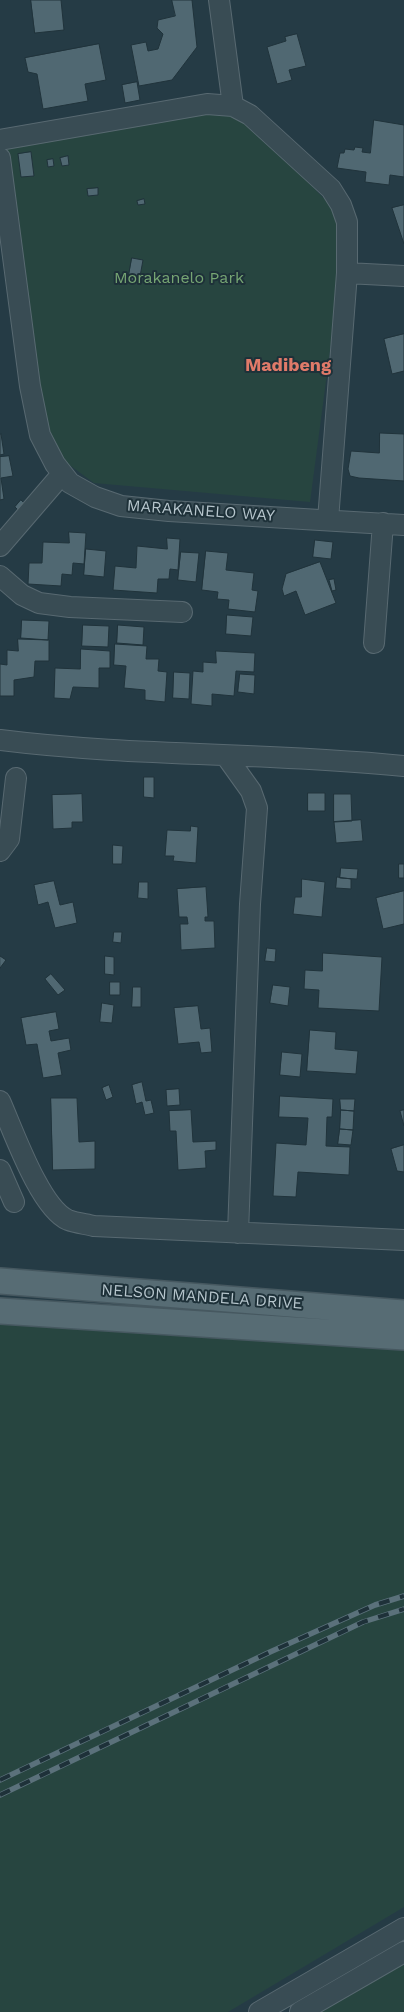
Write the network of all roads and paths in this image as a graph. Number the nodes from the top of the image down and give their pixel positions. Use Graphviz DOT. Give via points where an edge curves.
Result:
graph roads {
  1 [pos="218,0"];
  2 [pos="233,106"];
  3 [pos="0,140"];
  4 [pos="0,158"];
  5 [pos="0,162"];
  6 [pos="347,273"];
  7 [pos="404,276"];
  8 [pos="62,474"];
  9 [pos="328,520"];
  10 [pos="383,523"];
  11 [pos="404,524"];
  12 [pos="0,546"];
  13 [pos="0,576"];
  14 [pos="182,612"];
  15 [pos="374,643"];
  16 [pos="0,740"];
  17 [pos="226,756"];
  18 [pos="404,766"];
  19 [pos="16,778"];
  20 [pos="0,851"];
  21 [pos="0,1101"];
  22 [pos="0,1170"];
  23 [pos="14,1202"];
  24 [pos="238,1233"];
  25 [pos="404,1240"];
  26 [pos="0,1281"];
  27 [pos="0,1312"];
  28 [pos="404,1313"];
  29 [pos="404,1337"];
  30 [pos="404,1928"];
  31 [pos="404,1952"];
  32 [pos="259,2012"];
  33 [pos="300,2012"];
  1 -- 2 [label="street"];
  2 -- 3 [label="street" via="207,104"];
  2 -- 6 [label="street" via="250,115 331,189 347,222"];
  4 -- 5 [label="street, MARAKANELO WAY"];
  5 -- 8 [label="street, MARAKANELO WAY" via="30,386 40,435"];
  6 -- 7 [label="street"];
  6 -- 9 [label="street"];
  8 -- 9 [label="street, MARAKANELO WAY" via="70,483 95,497 121,506"];
  8 -- 12 [label="street"];
  9 -- 10 [label="street, MARAKANELO WAY"];
  10 -- 11 [label="street, MARAKANELO WAY"];
  10 -- 15 [label="street"];
  13 -- 14 [label="street" via="22,595 40,603"];
  16 -- 17 [label="street" via="65,748"];
  17 -- 18 [label="street" via="342,759"];
  17 -- 24 [label="street" via="251,791 257,808 250,904"];
  19 -- 20 [label="street" via="8,839"];
  21 -- 24 [label="street" via="39,1190 50,1208 68,1220 94,1226"];
  22 -- 23 [label="street"];
  24 -- 25 [label="street"];
  26 -- 28 [label="main road, NELSON MANDELA DRIVE"];
  27 -- 29 [label="main road, NELSON MANDELA DRIVE"];
  30 -- 32 [label="street"];
  31 -- 33 [label="street"];
}
